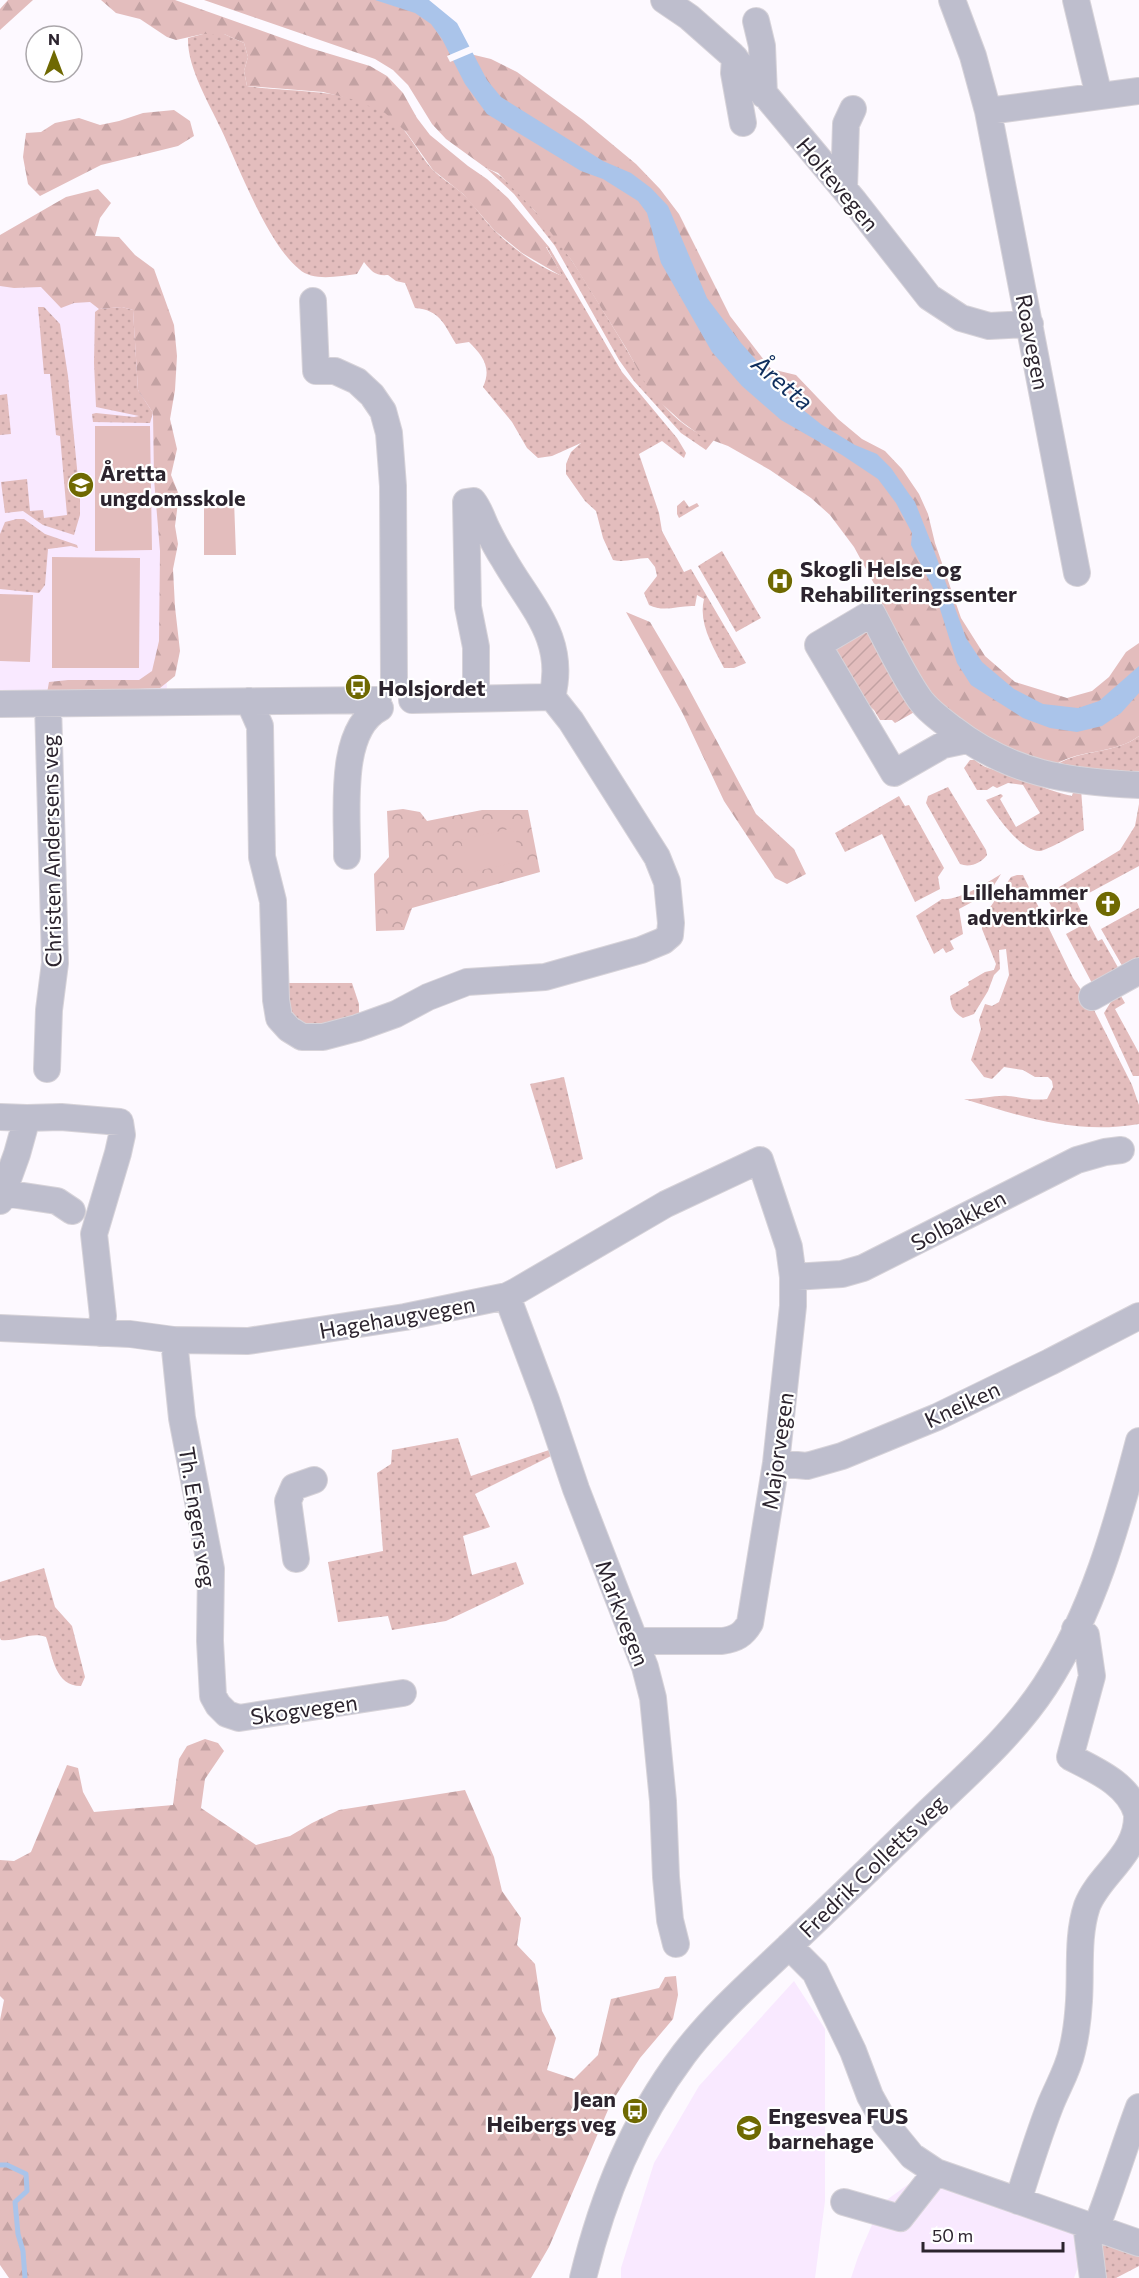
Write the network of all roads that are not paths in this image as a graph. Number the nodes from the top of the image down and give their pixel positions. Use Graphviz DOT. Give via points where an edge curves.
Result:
graph roads {
  1 [pos="664,0"];
  2 [pos="952,0"];
  3 [pos="1076,0"];
  4 [pos="756,21"];
  5 [pos="735,58"];
  6 [pos="1139,91"];
  7 [pos="764,95"];
  8 [pos="1099,96"];
  9 [pos="853,109"];
  10 [pos="988,111"];
  11 [pos="743,123"];
  12 [pos="844,189"];
  13 [pos="313,301"];
  14 [pos="1030,324"];
  15 [pos="1077,573"];
  16 [pos="552,697"];
  17 [pos="391,698"];
  18 [pos="476,698"];
  19 [pos="249,701"];
  20 [pos="277,701"];
  21 [pos="0,704"];
  22 [pos="48,704"];
  23 [pos="260,726"];
  24 [pos="967,740"];
  25 [pos="1139,785"];
  26 [pos="347,856"];
  27 [pos="1139,971"];
  28 [pos="1092,997"];
  29 [pos="47,1070"];
  30 [pos="0,1117"];
  31 [pos="27,1118"];
  32 [pos="1120,1150"];
  33 [pos="760,1160"];
  34 [pos="2,1197"];
  35 [pos="72,1211"];
  36 [pos="793,1277"];
  37 [pos="507,1296"];
  38 [pos="1139,1316"];
  39 [pos="0,1328"];
  40 [pos="101,1334"];
  41 [pos="174,1340"];
  42 [pos="1139,1441"];
  43 [pos="776,1463"];
  44 [pos="314,1480"];
  45 [pos="296,1559"];
  46 [pos="1075,1629"];
  47 [pos="635,1641"];
  48 [pos="403,1693"];
  49 [pos="213,1696"];
  50 [pos="676,1944"];
  51 [pos="789,1946"];
  52 [pos="1139,2106"];
  53 [pos="936,2172"];
  54 [pos="1018,2200"];
  55 [pos="844,2202"];
  56 [pos="1091,2226"];
  57 [pos="1139,2243"];
  58 [pos="583,2278"];
  59 [pos="1093,2278"];
  1 -- 5 [label="street, Holtevegen"];
  2 -- 10 [label="street, Roavegen"];
  3 -- 8 [label="street"];
  4 -- 7 [label="street" via="762,46"];
  5 -- 7 [label="street, Holtevegen"];
  5 -- 11 [label="street"];
  6 -- 8 [label="street"];
  7 -- 12 [label="street, Holtevegen"];
  8 -- 10 [label="street"];
  9 -- 12 [label="street" via="846,124"];
  10 -- 14 [label="street, Roavegen"];
  12 -- 14 [label="street, Holtevegen" via="929,297 961,318 988,326"];
  13 -- 17 [label="street" via="316,371 335,371 357,381 382,411 389,433 393,486"];
  14 -- 15 [label="street, Roavegen"];
  16 -- 18 [label="street"];
  16 -- 18 [label="street" via="556,668 551,640 473,501 466,502 468,606 476,647"];
  16 -- 23 [label="street" via="657,857 667,882 670,935 653,946 545,977 467,982 396,1014 322,1037 302,1037 279,1018 273,901 261,857"];
  17 -- 18 [label="street"];
  17 -- 20 [label="street"];
  17 -- 26 [label="street" via="364,720 349,756"];
  19 -- 20 [label="street"];
  19 -- 22 [label="street"];
  19 -- 23 [label="street"];
  20 -- 23 [label="street"];
  21 -- 22 [label="street"];
  22 -- 29 [label="street, Christen Andersens veg" via="55,963 48,1010"];
  24 -- 24 [label="street" via="943,745 894,773 818,645 872,613 920,700"];
  24 -- 25 [label="street" via="1000,758 1057,778"];
  27 -- 28 [label="street"];
  30 -- 31 [label="street"];
  31 -- 34 [label="street"];
  31 -- 40 [label="street" via="120,1122 118,1154 94,1234 103,1316"];
  32 -- 36 [label="street, Solbakken" via="1077,1160 863,1268 842,1274"];
  33 -- 36 [label="street, Majorvegen" via="789,1247"];
  33 -- 37 [label="street, Hagehaugvegen" via="666,1204"];
  34 -- 35 [label="street" via="57,1201"];
  36 -- 43 [label="street, Majorvegen"];
  37 -- 41 [label="street, Hagehaugvegen" via="267,1339"];
  37 -- 47 [label="street, Markvegen"];
  38 -- 43 [label="street, Kneiken" via="944,1413 842,1456 807,1466"];
  39 -- 40 [label="street, Hagehaugvegen"];
  40 -- 41 [label="street, Hagehaugvegen"];
  41 -- 49 [label="street, Th. Engers veg" via="182,1418 211,1569"];
  42 -- 46 [label="street, Fredrik Colletts veg" via="1119,1516"];
  43 -- 47 [label="street, Majorvegen" via="754,1607 744,1633 722,1641"];
  44 -- 45 [label="street" via="294,1488 288,1501"];
  46 -- 51 [label="street, Fredrik Colletts veg" via="1044,1687 1006,1736"];
  46 -- 54 [label="street" via="1086,1635 1092,1676 1070,1757 1118,1785 1132,1800 1138,1816 1137,1834 1126,1858 1097,1889 1088,1905 1082,1929 1072,2054"];
  47 -- 50 [label="street, Markvegen" via="653,1698 670,1920"];
  48 -- 49 [label="street, Skogvegen" via="239,1718 227,1714"];
  51 -- 53 [label="street" via="815,1972 885,2123 912,2156"];
  51 -- 58 [label="street, Fredrik Colletts veg" via="701,2033 655,2097 629,2143 605,2200"];
  52 -- 56 [label="street" via="1110,2191"];
  53 -- 54 [label="street"];
  53 -- 55 [label="street" via="900,2218"];
  54 -- 56 [label="street"];
  56 -- 57 [label="street"];
  56 -- 59 [label="street"];
}
